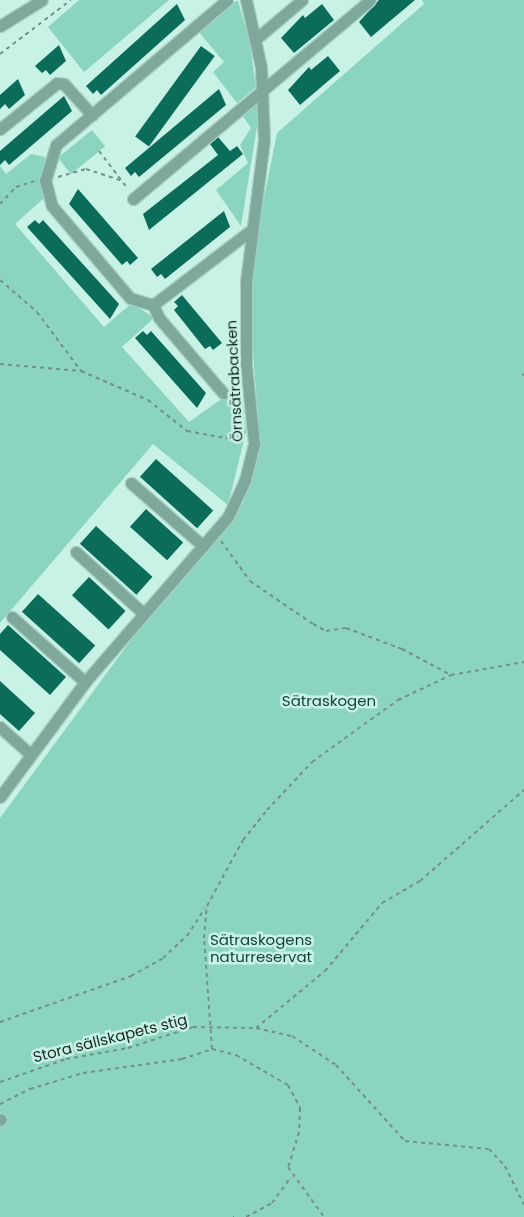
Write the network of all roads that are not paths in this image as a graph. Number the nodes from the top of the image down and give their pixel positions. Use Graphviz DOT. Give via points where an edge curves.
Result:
graph roads {
  1 [pos="42,0"];
  2 [pos="227,0"];
  3 [pos="246,0"];
  4 [pos="302,0"];
  5 [pos="370,0"];
  6 [pos="0,26"];
  7 [pos="257,38"];
  8 [pos="264,88"];
  9 [pos="92,115"];
  10 [pos="0,129"];
  11 [pos="133,199"];
  12 [pos="251,230"];
  13 [pos="153,305"];
  14 [pos="223,393"];
  15 [pos="131,483"];
  16 [pos="203,546"];
  17 [pos="76,552"];
  18 [pos="144,614"];
  19 [pos="12,617"];
  20 [pos="85,682"];
  21 [pos="0,727"];
  22 [pos="29,753"];
  23 [pos="0,797"];
  1 -- 6 [label="street"];
  2 -- 9 [label="street"];
  3 -- 7 [label="street, Örnsätrabacken"];
  4 -- 7 [label="street"];
  5 -- 8 [label="street"];
  7 -- 8 [label="street, Örnsätrabacken"];
  8 -- 11 [label="street"];
  8 -- 12 [label="street, Örnsätrabacken" via="264,139"];
  9 -- 10 [label="street" via="64,84 57,83"];
  9 -- 13 [label="street" via="56,145 45,180 52,206 130,298"];
  12 -- 13 [label="street"];
  12 -- 16 [label="street, Örnsätrabacken" via="245,333 254,443 236,504"];
  13 -- 14 [label="street, Örnsätrabacken" via="159,318"];
  15 -- 16 [label="street"];
  16 -- 18 [label="street, Örnsätrabacken"];
  17 -- 18 [label="street"];
  18 -- 20 [label="street, Örnsätrabacken"];
  19 -- 20 [label="street"];
  20 -- 22 [label="street, Örnsätrabacken"];
  21 -- 22 [label="street"];
  22 -- 23 [label="street, Örnsätrabacken"];
}
